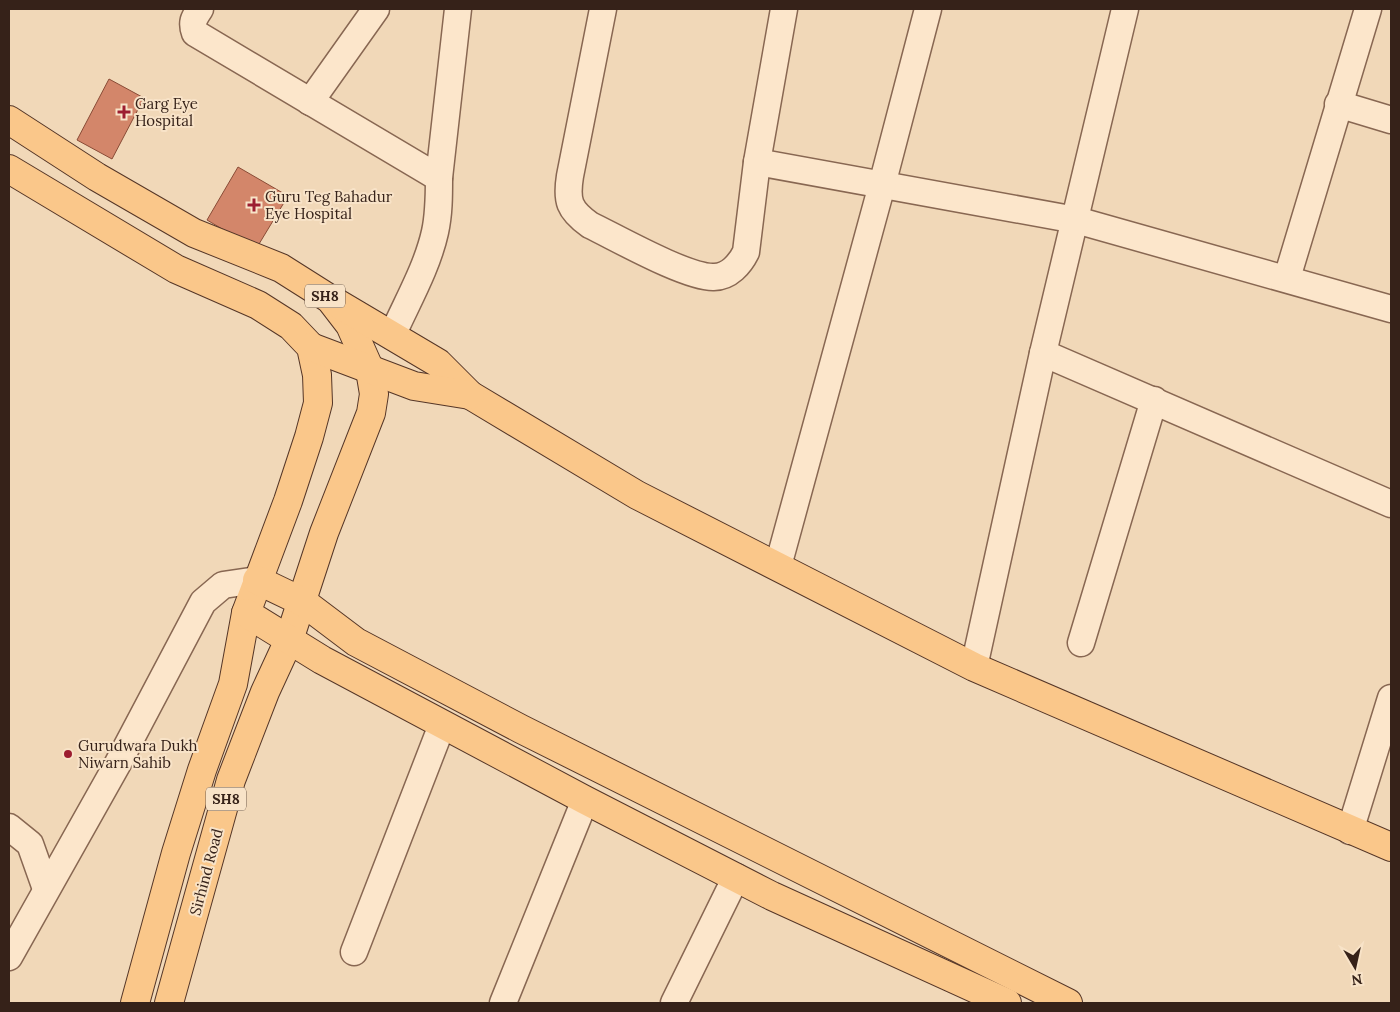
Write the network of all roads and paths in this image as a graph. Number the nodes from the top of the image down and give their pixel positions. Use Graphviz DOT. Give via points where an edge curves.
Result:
graph roads {
  1 [pos="200,9"];
  2 [pos="376,9"];
  3 [pos="458,9"];
  4 [pos="603,9"];
  5 [pos="784,9"];
  6 [pos="928,9"];
  7 [pos="1125,9"];
  8 [pos="1368,9"];
  9 [pos="310,102"];
  10 [pos="1338,104"];
  11 [pos="9,120"];
  12 [pos="1391,120"];
  13 [pos="757,162"];
  14 [pos="9,169"];
  15 [pos="439,178"];
  16 [pos="882,185"];
  17 [pos="1076,220"];
  18 [pos="1287,278"];
  19 [pos="330,299"];
  20 [pos="1391,309"];
  21 [pos="392,336"];
  22 [pos="311,347"];
  23 [pos="1043,353"];
  24 [pos="370,370"];
  25 [pos="470,395"];
  26 [pos="1154,400"];
  27 [pos="1391,504"];
  28 [pos="778,566"];
  29 [pos="258,580"];
  30 [pos="223,585"];
  31 [pos="303,602"];
  32 [pos="246,613"];
  33 [pos="289,640"];
  34 [pos="1081,643"];
  35 [pos="974,667"];
  36 [pos="1391,698"];
  37 [pos="442,725"];
  38 [pos="585,800"];
  39 [pos="9,827"];
  40 [pos="1350,831"];
  41 [pos="1391,848"];
  42 [pos="736,877"];
  43 [pos="46,889"];
  44 [pos="354,952"];
  45 [pos="9,957"];
  46 [pos="989,965"];
  47 [pos="976,997"];
  48 [pos="135,1003"];
  49 [pos="169,1003"];
  50 [pos="503,1003"];
  51 [pos="674,1003"];
  52 [pos="1007,1003"];
  53 [pos="1068,1003"];
  1 -- 9 [label="street" via="193,18 195,33"];
  2 -- 9 [label="street"];
  3 -- 15 [label="street"];
  4 -- 13 [label="street" via="568,191 570,205 577,216 689,273 715,278 740,264 746,252"];
  5 -- 13 [label="street"];
  6 -- 16 [label="street"];
  7 -- 17 [label="street"];
  8 -- 10 [label="street"];
  9 -- 15 [label="street"];
  10 -- 12 [label="street"];
  10 -- 18 [label="street"];
  11 -- 19 [label="main road, SH8" via="194,234 281,268"];
  13 -- 16 [label="street"];
  14 -- 22 [label="main road" via="176,269 258,305 291,326"];
  15 -- 21 [label="street" via="435,232"];
  16 -- 17 [label="street"];
  16 -- 28 [label="street"];
  17 -- 18 [label="street"];
  17 -- 23 [label="street"];
  18 -- 20 [label="street"];
  19 -- 21 [label="main road"];
  19 -- 24 [label="main road, SH8" via="350,325"];
  21 -- 25 [label="main road" via="438,363"];
  22 -- 24 [label="main road"];
  22 -- 29 [label="main road, SH8" via="318,403 299,469"];
  23 -- 26 [label="street"];
  23 -- 35 [label="street"];
  24 -- 25 [label="main road" via="414,386"];
  24 -- 31 [label="main road, SH8" via="374,394 371,413 324,533"];
  25 -- 28 [label="main road" via="637,495"];
  26 -- 27 [label="street"];
  26 -- 34 [label="street"];
  28 -- 35 [label="main road"];
  29 -- 30 [label="street"];
  29 -- 31 [label="main road"];
  29 -- 32 [label="main road, SH8"];
  30 -- 32 [label="street"];
  30 -- 43 [label="street" via="203,602 117,765"];
  31 -- 33 [label="main road, Sirhind Road / SH8"];
  31 -- 46 [label="main road" via="356,642 486,711"];
  32 -- 33 [label="main road"];
  32 -- 48 [label="main road, SH8" via="232,684 176,853"];
  33 -- 37 [label="main road"];
  33 -- 49 [label="main road, Sirhind Road / SH8" via="230,780"];
  35 -- 40 [label="main road"];
  36 -- 40 [label="street"];
  37 -- 38 [label="main road"];
  37 -- 44 [label="street"];
  38 -- 42 [label="main road"];
  38 -- 50 [label="street"];
  39 -- 43 [label="street" via="30,844"];
  40 -- 41 [label="main road"];
  42 -- 47 [label="main road"];
  42 -- 51 [label="street"];
  43 -- 45 [label="street"];
  46 -- 47 [label="street"];
  46 -- 53 [label="main road"];
  47 -- 52 [label="main road"];
}
